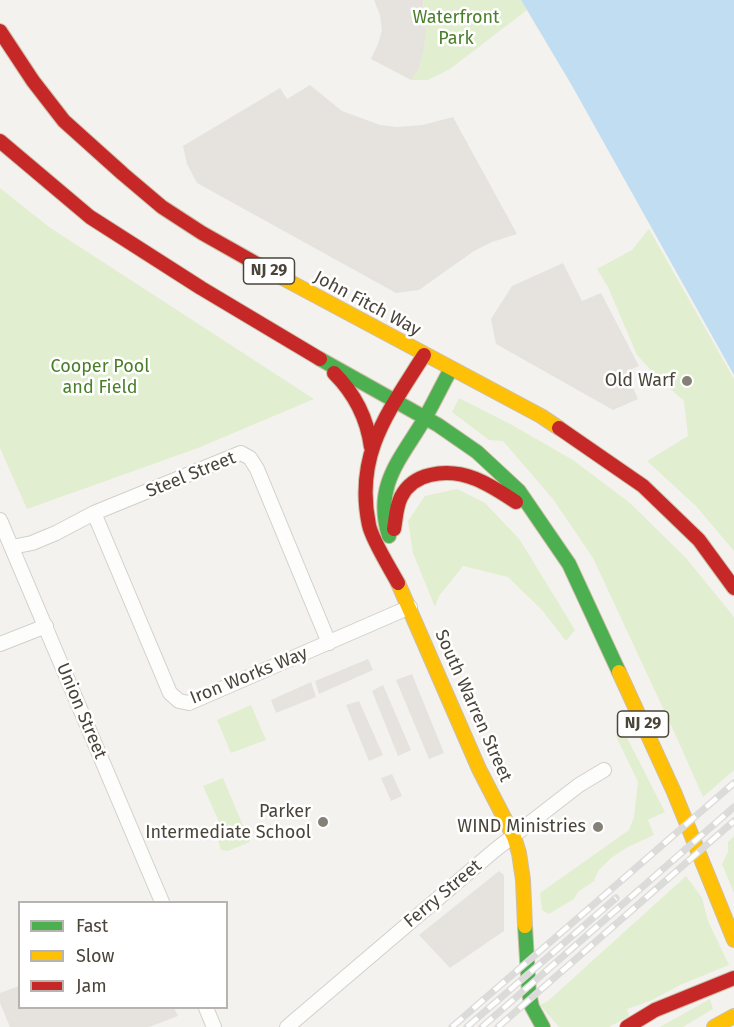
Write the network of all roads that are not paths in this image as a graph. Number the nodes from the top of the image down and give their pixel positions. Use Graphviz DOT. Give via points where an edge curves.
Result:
graph roads {
  1 [pos="0,31"];
  2 [pos="0,141"];
  3 [pos="424,355"];
  4 [pos="317,357"];
  5 [pos="451,369"];
  6 [pos="396,401"];
  7 [pos="425,418"];
  8 [pos="371,449"];
  9 [pos="94,513"];
  10 [pos="536,515"];
  11 [pos="0,520"];
  12 [pos="392,543"];
  13 [pos="12,547"];
  14 [pos="401,588"];
  15 [pos="734,588"];
  16 [pos="410,607"];
  17 [pos="46,626"];
  18 [pos="0,644"];
  19 [pos="329,644"];
  20 [pos="604,770"];
  21 [pos="514,837"];
  22 [pos="161,901"];
  23 [pos="734,940"];
  24 [pos="734,978"];
  25 [pos="206,1009"];
  26 [pos="734,1016"];
  27 [pos="214,1027"];
  28 [pos="287,1027"];
  29 [pos="543,1027"];
  30 [pos="627,1027"];
  31 [pos="714,1027"];
  1 -- 3 [label="highway, John Fitch Way / NJ 29" via="64,121 162,207"];
  2 -- 4 [label="highway, NJ 29" via="90,218"];
  3 -- 5 [label="highway, John Fitch Way / NJ 29"];
  3 -- 6 [label="highway, South Warren Street"];
  4 -- 6 [label="highway, NJ 29"];
  4 -- 8 [label="highway" via="347,386 363,411"];
  5 -- 7 [label="highway, South Warren Street"];
  5 -- 15 [label="highway, John Fitch Way / NJ 29" via="541,416 643,486 699,540"];
  6 -- 7 [label="highway, NJ 29"];
  6 -- 8 [label="highway, South Warren Street" via="379,427"];
  7 -- 10 [label="highway, NJ 29" via="484,458 519,491"];
  7 -- 12 [label="highway, South Warren Street" via="389,476 382,523"];
  8 -- 14 [label="highway, South Warren Street" via="365,488 369,527"];
  9 -- 13 [label="street, Steel Street" via="48,536"];
  9 -- 19 [label="street, Iron Works Way" via="170,693 179,701 189,703"];
  9 -- 19 [label="street, Steel Street" via="229,457 241,453 250,458"];
  10 -- 12 [label="highway" via="465,474 437,472 418,478 399,500"];
  10 -- 23 [label="highway, NJ 29" via="569,564 583,594 674,792"];
  11 -- 13 [label="street, Union Street"];
  12 -- 14 [label="highway, South Warren Street"];
  13 -- 17 [label="street, Union Street"];
  14 -- 16 [label="highway, South Warren Street"];
  16 -- 19 [label="street, Iron Works Way"];
  16 -- 21 [label="highway, South Warren Street" via="479,769"];
  17 -- 18 [label="street"];
  17 -- 22 [label="street, Union Street"];
  20 -- 21 [label="street, Ferry Street"];
  21 -- 28 [label="street, Ferry Street"];
  21 -- 29 [label="highway, South Warren Street" via="523,880 529,993"];
  24 -- 30 [label="highway" via="655,1010"];
  25 -- 27 [label="street"];
  26 -- 31 [label="highway"];
}
